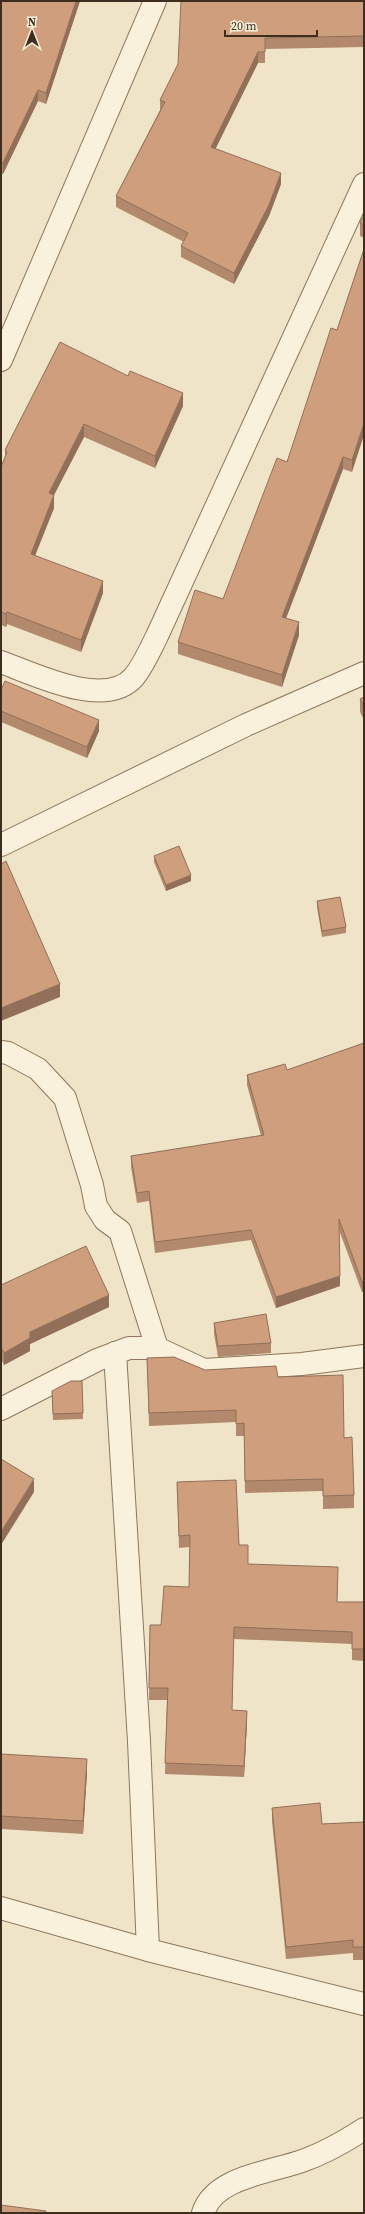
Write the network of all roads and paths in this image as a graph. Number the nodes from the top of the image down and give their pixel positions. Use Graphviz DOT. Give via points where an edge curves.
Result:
graph roads {
  1 [pos="155,1"];
  2 [pos="364,184"];
  3 [pos="1,360"];
  4 [pos="1,662"];
  5 [pos="364,673"];
  6 [pos="1,845"];
  7 [pos="1,1052"];
  8 [pos="157,1348"];
  9 [pos="115,1353"];
  10 [pos="364,1356"];
  11 [pos="1,1409"];
  12 [pos="1,1908"];
  13 [pos="148,1950"];
  14 [pos="364,2004"];
  15 [pos="364,2129"];
  16 [pos="203,2213"];
  1 -- 3 [label="street"];
  2 -- 4 [label="street" via="158,636 133,678 118,688 99,692 74,687"];
  5 -- 6 [label="street" via="246,725"];
  7 -- 8 [label="street" via="8,1053 38,1070 65,1098 96,1206 105,1220 120,1231"];
  8 -- 9 [label="street" via="129,1348"];
  8 -- 10 [label="street" via="204,1370 302,1364"];
  9 -- 11 [label="street"];
  9 -- 13 [label="street" via="139,1741"];
  12 -- 13 [label="street"];
  13 -- 14 [label="street"];
  15 -- 16 [label="street" via="329,2150 232,2183 215,2194"];
}
